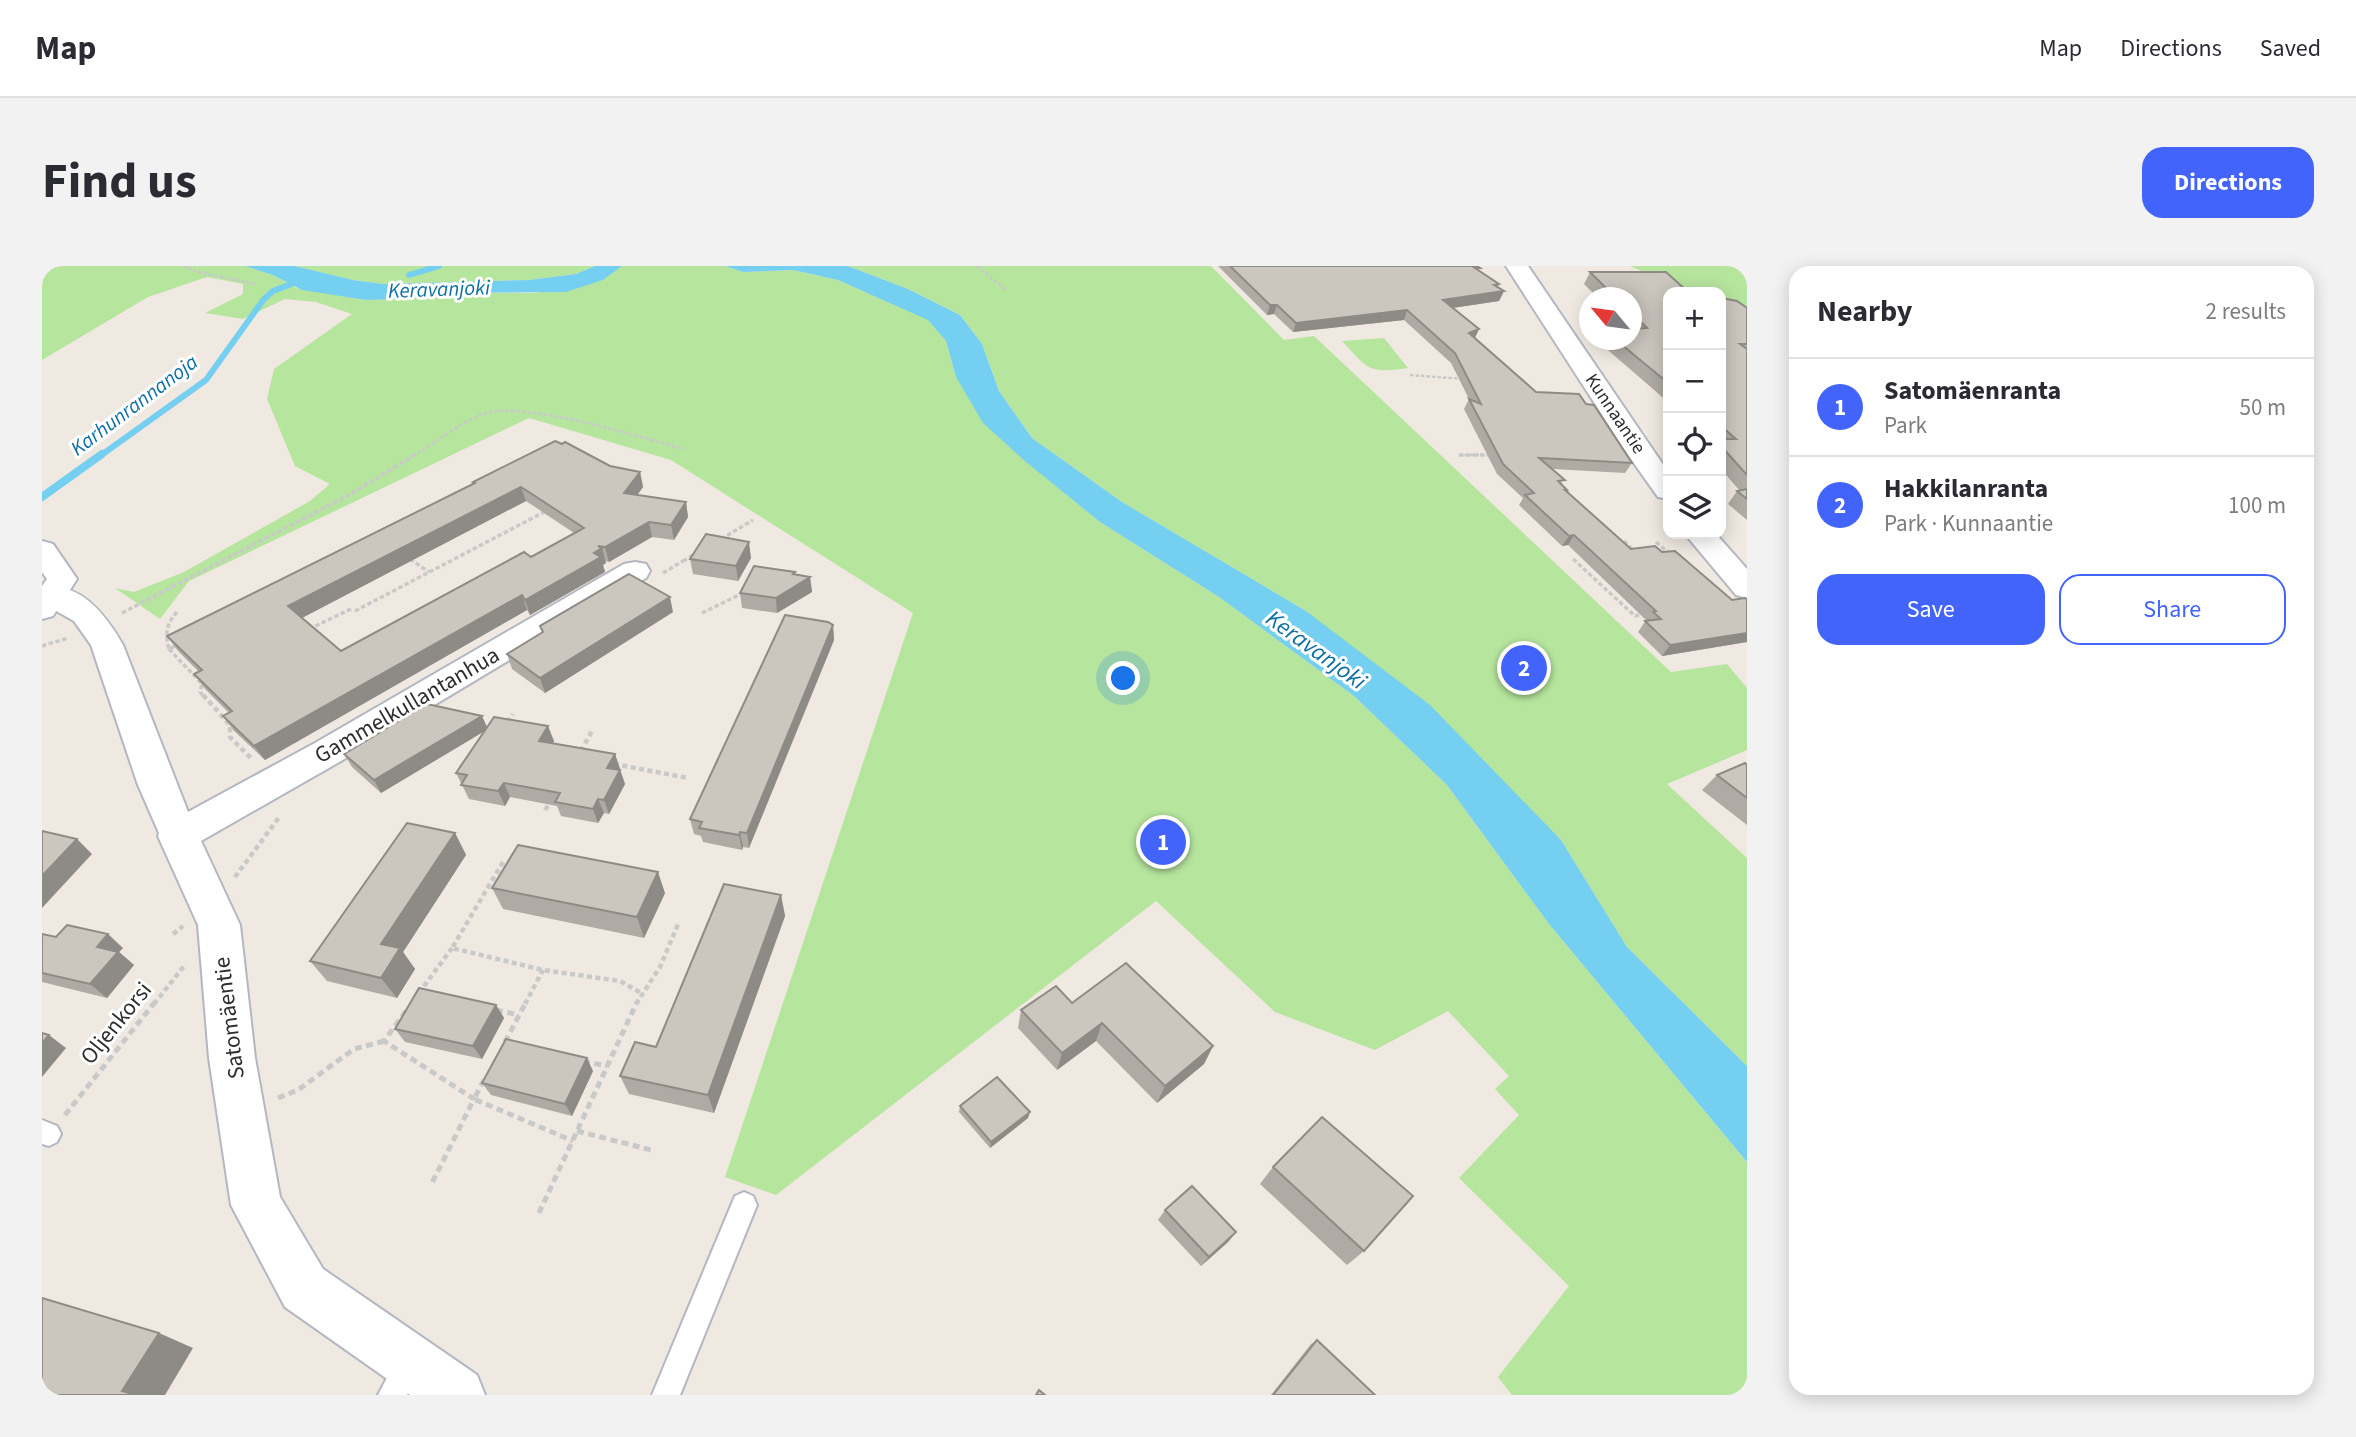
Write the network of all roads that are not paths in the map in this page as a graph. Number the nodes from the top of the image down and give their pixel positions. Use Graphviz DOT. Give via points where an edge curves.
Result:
graph roads {
  1 [pos="1517,266"];
  2 [pos="1663,484"];
  3 [pos="1704,539"];
  4 [pos="42,550"];
  5 [pos="648,573"];
  6 [pos="1747,588"];
  7 [pos="47,603"];
  8 [pos="177,836"];
  9 [pos="744,1205"];
  10 [pos="402,1378"];
  11 [pos="457,1395"];
  12 [pos="666,1395"];
  1 -- 2 [label="street, Kunnaantie"];
  3 -- 6 [label="street"];
  4 -- 7 [label="street" via="62,579"];
  5 -- 8 [label="street, Gammelkullantanhua" via="280,794"];
  7 -- 8 [label="street, Satomäentie" via="78,606 107,645"];
  8 -- 10 [label="street, Satomäentie" via="215,916 256,1205 304,1287"];
  9 -- 12 [label="lane"];
  10 -- 11 [label="street, Satomäentie"];
}
